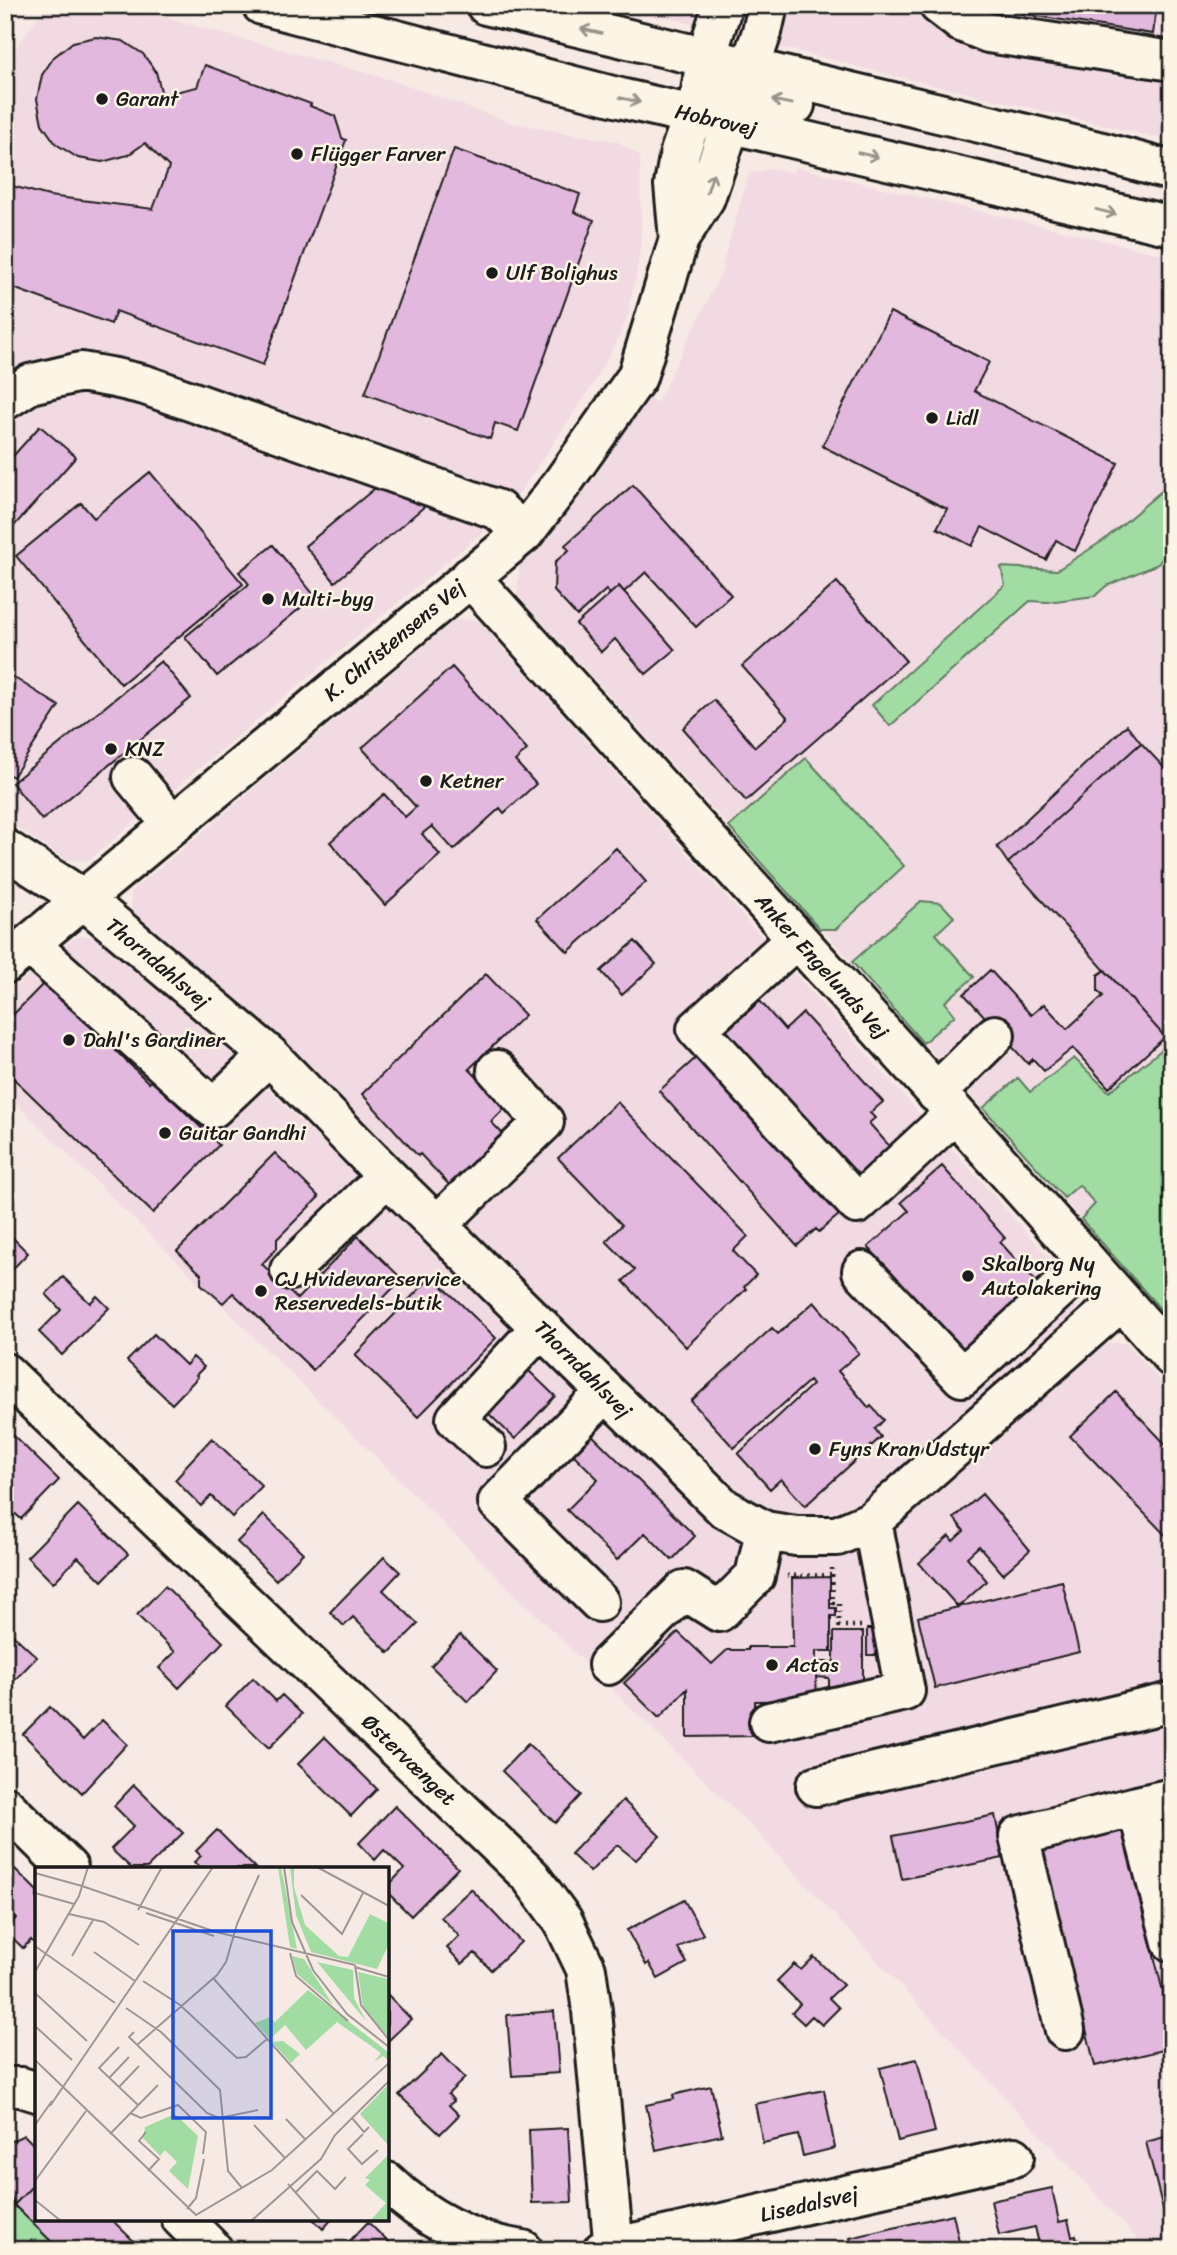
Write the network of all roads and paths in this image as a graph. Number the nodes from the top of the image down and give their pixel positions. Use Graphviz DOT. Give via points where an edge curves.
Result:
graph roads {
  1 [pos="262,5"];
  2 [pos="464,5"];
  3 [pos="723,5"];
  4 [pos="768,5"];
  5 [pos="939,5"];
  6 [pos="499,9"];
  7 [pos="1172,61"];
  8 [pos="700,88"];
  9 [pos="740,95"];
  10 [pos="1172,171"];
  11 [pos="1172,188"];
  12 [pos="1172,226"];
  13 [pos="679,239"];
  14 [pos="5,400"];
  15 [pos="524,533"];
  16 [pos="470,577"];
  17 [pos="133,777"];
  18 [pos="172,824"];
  19 [pos="5,849"];
  20 [pos="82,898"];
  21 [pos="797,938"];
  22 [pos="17,954"];
  23 [pos="995,1035"];
  24 [pos="269,1055"];
  25 [pos="497,1070"];
  26 [pos="946,1102"];
  27 [pos="387,1175"];
  28 [pos="438,1224"];
  29 [pos="1088,1263"];
  30 [pos="290,1270"];
  31 [pos="862,1271"];
  32 [pos="1121,1301"];
  33 [pos="541,1327"];
  34 [pos="1167,1343"];
  35 [pos="5,1373"];
  36 [pos="606,1391"];
  37 [pos="486,1447"];
  38 [pos="872,1521"];
  39 [pos="765,1531"];
  40 [pos="832,1535"];
  41 [pos="832,1575"];
  42 [pos="755,1576"];
  43 [pos="599,1602"];
  44 [pos="863,1626"];
  45 [pos="608,1665"];
  46 [pos="1172,1702"];
  47 [pos="769,1722"];
  48 [pos="816,1786"];
  49 [pos="1155,1802"];
  50 [pos="5,1806"];
  51 [pos="67,1867"];
  52 [pos="1172,1942"];
  53 [pos="1065,2030"];
  54 [pos="5,2087"];
  55 [pos="35,2091"];
  56 [pos="5,2125"];
  57 [pos="9,2133"];
  58 [pos="1014,2158"];
  59 [pos="388,2183"];
  60 [pos="182,2220"];
  61 [pos="614,2249"];
  62 [pos="213,2250"];
  63 [pos="523,2250"];
  64 [pos="603,2250"];
  1 -- 8 [label="street, Hobrovej, one-way" via="611,95"];
  2 -- 6 [label="street, Hobrovej"];
  3 -- 8 [label="street, K. Christensens Vej"];
  4 -- 9 [label="street, K. Christensens Vej"];
  5 -- 7 [label="street" via="961,22 988,33"];
  8 -- 6 [label="street, Hobrovej, one-way"];
  8 -- 9 [label="street, Hobrovej"];
  8 -- 9 [label="street, Hobrovej"];
  8 -- 13 [label="street, K. Christensens Vej" via="674,186"];
  9 -- 10 [label="street, Hobrovej" via="1106,153"];
  11 -- 9 [label="street, one-way"];
  9 -- 12 [label="street, Hobrovej, one-way"];
  13 -- 9 [label="street, K. Christensens Vej, one-way" via="705,198"];
  13 -- 15 [label="street, K. Christensens Vej" via="637,377"];
  14 -- 15 [label="street" via="30,384 81,372 145,385 498,510"];
  15 -- 16 [label="street, K. Christensens Vej"];
  16 -- 18 [label="street, K. Christensens Vej"];
  16 -- 21 [label="street, Anker Engelunds Vej"];
  17 -- 18 [label="street"];
  18 -- 20 [label="street, K. Christensens Vej"];
  19 -- 20 [label="street, Thorndahlsvej"];
  20 -- 22 [label="street, K. Christensens Vej"];
  20 -- 24 [label="street, Thorndahlsvej"];
  21 -- 26 [label="street, Anker Engelunds Vej"];
  21 -- 26 [label="street" via="696,1029 857,1204"];
  22 -- 24 [label="street" via="213,1108"];
  23 -- 26 [label="street"];
  24 -- 27 [label="street, Thorndahlsvej"];
  25 -- 28 [label="street" via="544,1122"];
  26 -- 29 [label="street, Anker Engelunds Vej"];
  27 -- 28 [label="street, Thorndahlsvej"];
  27 -- 30 [label="street"];
  28 -- 33 [label="street, Thorndahlsvej"];
  29 -- 31 [label="street" via="962,1377"];
  29 -- 32 [label="street, Anker Engelunds Vej"];
  32 -- 34 [label="street, Anker Engelunds Vej"];
  32 -- 38 [label="street, Thorndahlsvej"];
  33 -- 36 [label="street, Thorndahlsvej"];
  33 -- 37 [label="street" via="456,1419"];
  35 -- 61 [label="street, Østervænget" via="520,1866 564,1921 586,1969"];
  36 -- 39 [label="street, Thorndahlsvej" via="724,1508"];
  36 -- 43 [label="street" via="498,1502"];
  38 -- 40 [label="street, Thorndahlsvej"];
  38 -- 47 [label="street" via="905,1691"];
  39 -- 40 [label="street, Thorndahlsvej"];
  39 -- 42 [label="street"];
  40 -- 41 [label="path"];
  41 -- 42 [label="path"];
  41 -- 44 [label="path" via="839,1626"];
  42 -- 45 [label="street" via="719,1612 684,1590"];
  46 -- 48 [label="street"];
  49 -- 52 [label="street"];
  49 -- 53 [label="street" via="1018,1836"];
  50 -- 51 [label="street"];
  54 -- 55 [label="street"];
  56 -- 57 [label="path"];
  58 -- 61 [label="street, Lisedalsvej"];
  59 -- 63 [label="street" via="407,2202 452,2230"];
  60 -- 62 [label="street"];
  61 -- 64 [label="street, Lisedalsvej"];
}
